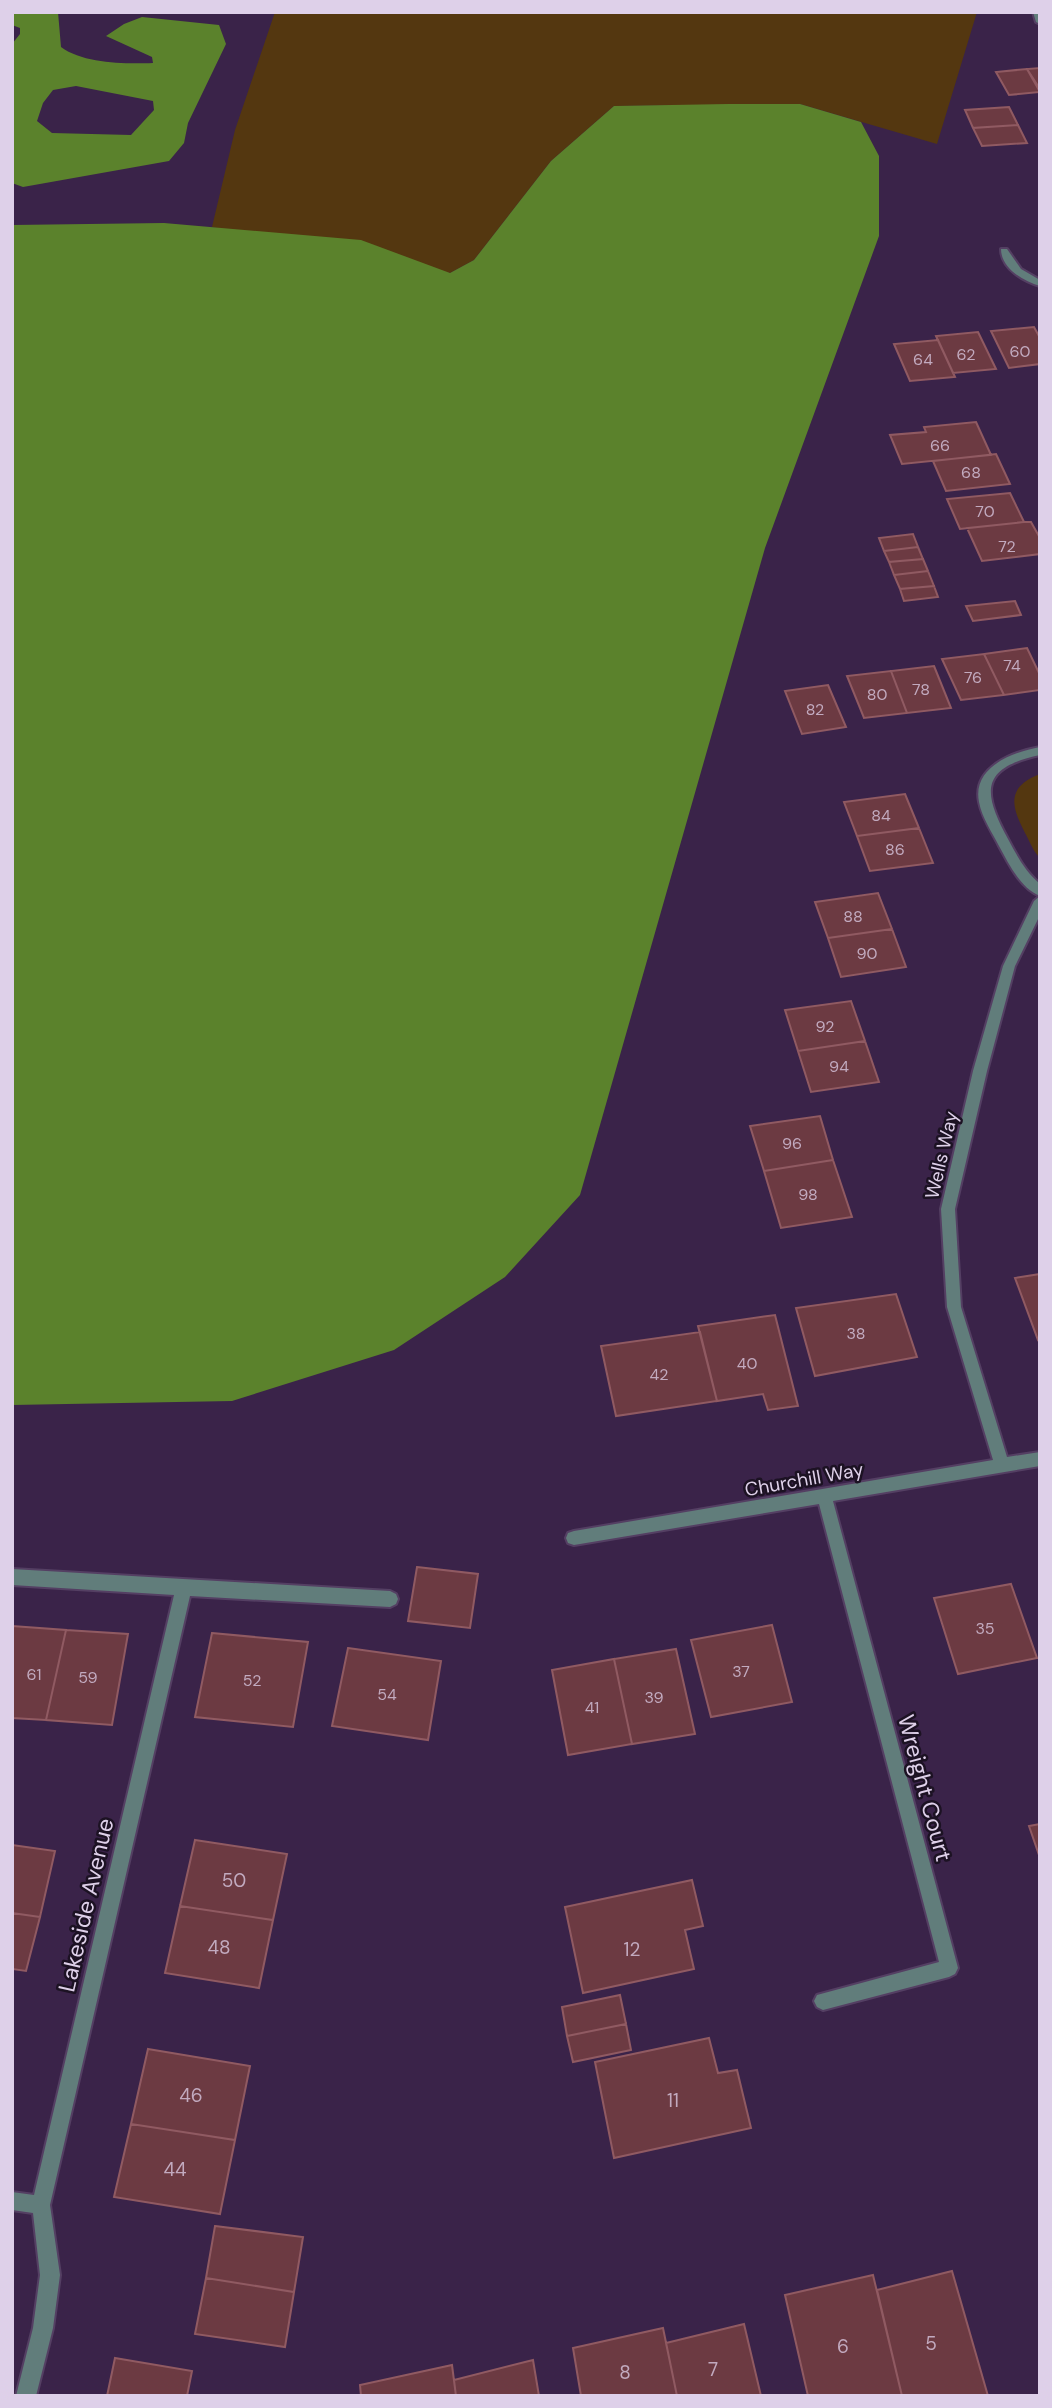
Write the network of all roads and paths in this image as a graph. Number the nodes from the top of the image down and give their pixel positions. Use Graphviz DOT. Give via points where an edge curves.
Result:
graph roads {
  1 [pos="1037,12"];
  2 [pos="1040,22"];
  3 [pos="1004,251"];
  4 [pos="1040,283"];
  5 [pos="1040,751"];
  6 [pos="1040,891"];
  7 [pos="1040,901"];
  8 [pos="1040,1458"];
  9 [pos="1002,1465"];
  10 [pos="824,1495"];
  11 [pos="574,1538"];
  12 [pos="12,1577"];
  13 [pos="184,1588"];
  14 [pos="390,1599"];
  15 [pos="823,2001"];
  16 [pos="12,2201"];
  17 [pos="41,2205"];
  18 [pos="26,2396"];
  1 -- 2 [label="street"];
  3 -- 4 [label="street" via="1011,266"];
  5 -- 6 [label="street" via="998,767 987,779 983,795 1017,869"];
  7 -- 9 [label="street, Wells Way" via="1009,966 948,1209 954,1307"];
  8 -- 9 [label="street, Churchill Way"];
  9 -- 10 [label="street, Churchill Way"];
  10 -- 11 [label="street, Churchill Way"];
  10 -- 15 [label="street, Wreight Court" via="949,1968"];
  12 -- 13 [label="street"];
  13 -- 14 [label="street"];
  13 -- 17 [label="street, Lakeside Avenue"];
  16 -- 17 [label="street"];
  17 -- 18 [label="street" via="50,2275"];
}
